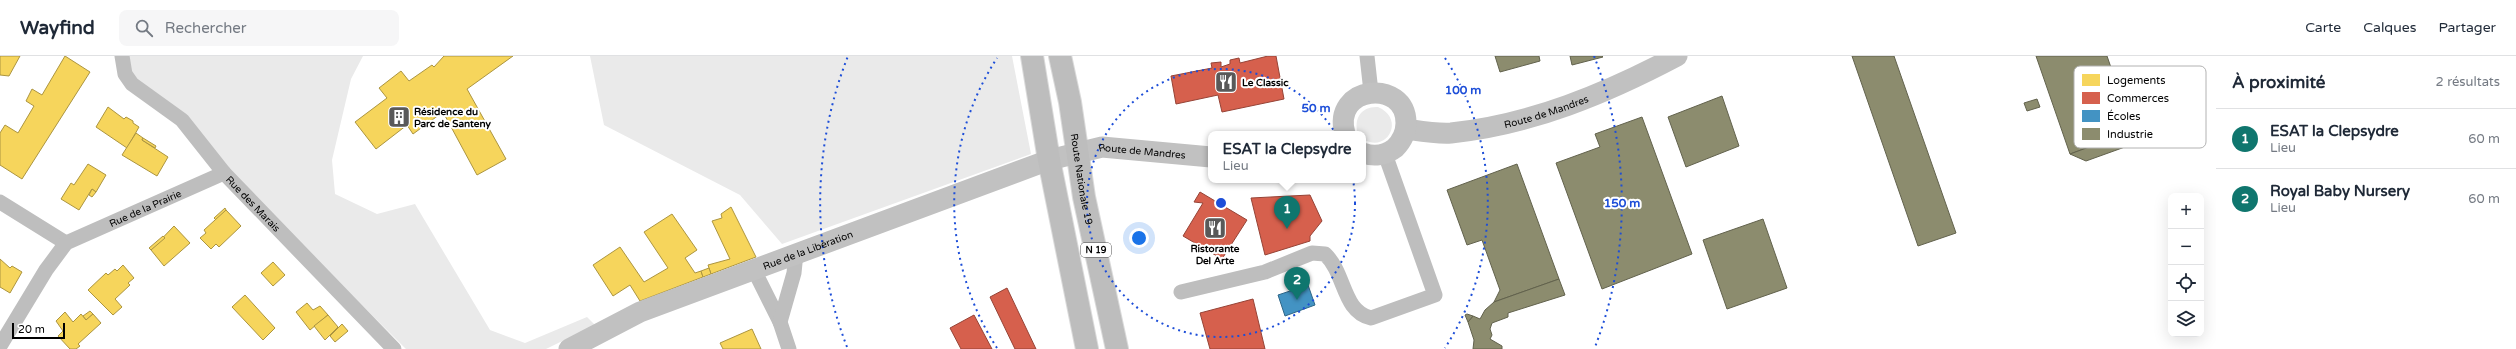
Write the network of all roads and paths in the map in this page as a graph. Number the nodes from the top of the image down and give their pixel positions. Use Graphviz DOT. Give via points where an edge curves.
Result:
graph roads {
  1 [pos="122,56"];
  2 [pos="1032,56"];
  3 [pos="1060,56"];
  4 [pos="1366,56"];
  5 [pos="1677,56"];
  6 [pos="1371,92"];
  7 [pos="1406,129"];
  8 [pos="1345,131"];
  9 [pos="1077,151"];
  10 [pos="1366,153"];
  11 [pos="1385,154"];
  12 [pos="1208,156"];
  13 [pos="1049,160"];
  14 [pos="224,173"];
  15 [pos="0,202"];
  16 [pos="66,243"];
  17 [pos="796,254"];
  18 [pos="754,270"];
  19 [pos="1181,292"];
  20 [pos="780,322"];
  21 [pos="0,346"];
  22 [pos="394,349"];
  23 [pos="569,349"];
  24 [pos="789,349"];
  25 [pos="1087,349"];
  26 [pos="1117,349"];
  1 -- 14 [label="street, Rue des Marais" via="125,74 132,84 182,120"];
  2 -- 13 [label="main road, N 19"];
  3 -- 9 [label="main road, Route Nationale 19 / N 19"];
  4 -- 6 [label="street"];
  5 -- 7 [label="street, Route de Mandres" via="1634,79 1574,104 1518,120 1450,133"];
  6 -- 7 [label="street" via="1380,93 1397,102 1406,119"];
  6 -- 8 [label="street" via="1353,101 1347,109 1343,118"];
  7 -- 11 [label="street" via="1399,144"];
  9 -- 12 [label="street, Route de Mandres" via="1102,147"];
  9 -- 13 [label="street, Route de Mandres"];
  9 -- 26 [label="main road, Route Nationale 19 / N 19" via="1084,197"];
  10 -- 11 [label="street"];
  11 -- 19 [label="street" via="1435,295 1371,318 1360,315 1353,308 1334,263 1325,254 1312,253 1265,272"];
  13 -- 17 [label="street, Rue de la Libération"];
  13 -- 25 [label="main road, N 19"];
  14 -- 16 [label="street, Rue de la Prairie"];
  14 -- 22 [label="street, Rue des Marais"];
  15 -- 16 [label="street"];
  16 -- 21 [label="street, Rue de la Prairie" via="46,270"];
  17 -- 18 [label="street, Rue de la Libération"];
  17 -- 20 [label="street" via="794,273"];
  18 -- 20 [label="street"];
  18 -- 23 [label="street, Rue de la Libération" via="640,312"];
  20 -- 24 [label="street"];
}
